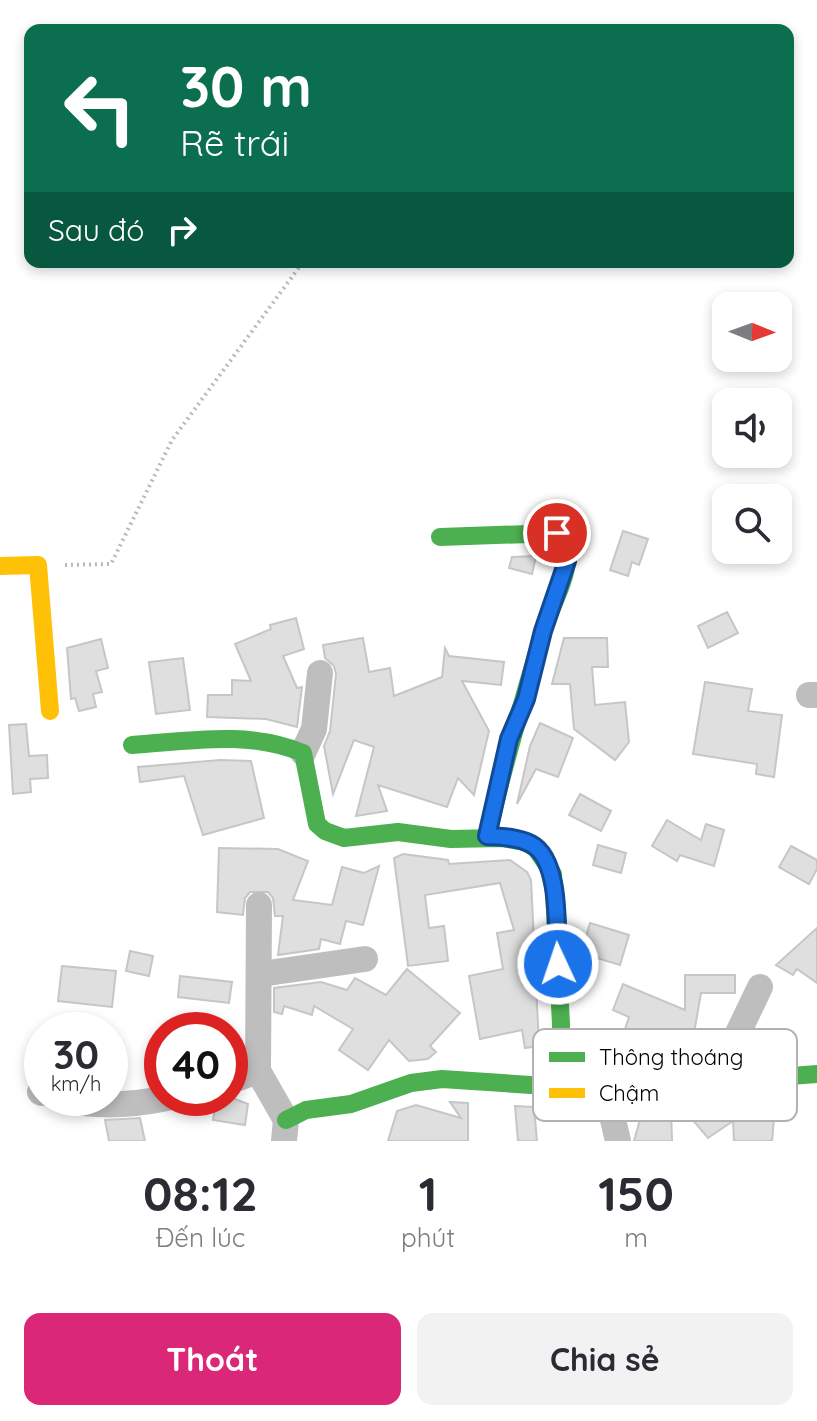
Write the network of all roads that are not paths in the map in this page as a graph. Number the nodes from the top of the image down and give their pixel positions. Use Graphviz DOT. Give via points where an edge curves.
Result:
graph roads {
  1 [pos="440,537"];
  2 [pos="0,566"];
  3 [pos="320,673"];
  4 [pos="50,711"];
  5 [pos="132,745"];
  6 [pos="303,753"];
  7 [pos="487,836"];
  8 [pos="259,905"];
  9 [pos="365,959"];
  10 [pos="261,974"];
  11 [pos="760,987"];
  12 [pos="561,1029"];
  13 [pos="740,1029"];
  14 [pos="258,1071"];
  15 [pos="817,1074"];
  16 [pos="248,1075"];
  17 [pos="797,1075"];
  18 [pos="533,1083"];
  19 [pos="613,1121"];
  20 [pos="285,1130"];
  21 [pos="618,1141"];
  1 -- 7 [label="street" via="557,533 566,551 556,601 509,739"];
  2 -- 4 [label="street" via="38,565"];
  3 -- 6 [label="street" via="314,729"];
  5 -- 6 [label="street" via="255,739"];
  6 -- 7 [label="street" via="317,824 337,838 401,832 458,839"];
  7 -- 12 [label="street" via="532,845 543,853 553,874"];
  8 -- 10 [label="street"];
  9 -- 10 [label="street"];
  10 -- 14 [label="street"];
  11 -- 13 [label="street"];
  14 -- 16 [label="street"];
  14 -- 20 [label="street"];
  15 -- 17 [label="street"];
  18 -- 20 [label="street" via="411,1083 351,1104 306,1110"];
  19 -- 21 [label="street"];
}
